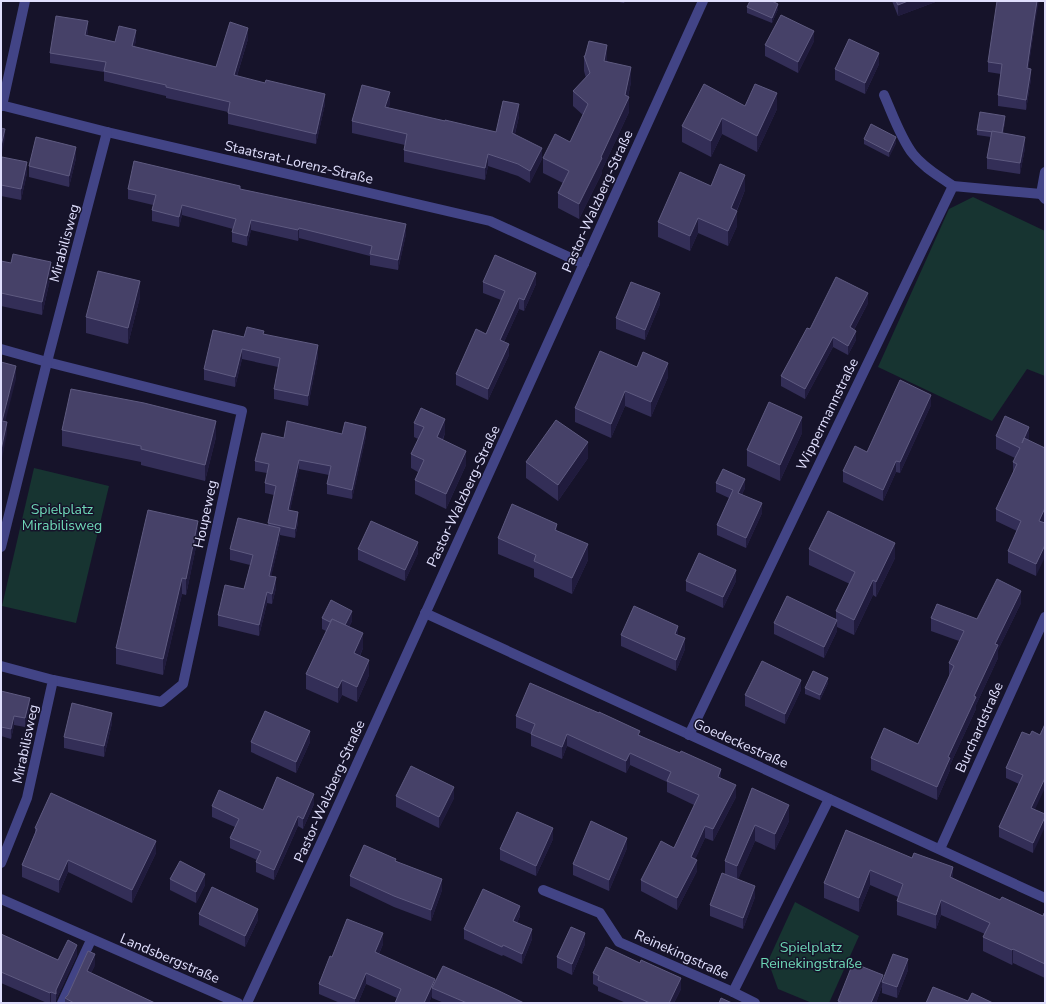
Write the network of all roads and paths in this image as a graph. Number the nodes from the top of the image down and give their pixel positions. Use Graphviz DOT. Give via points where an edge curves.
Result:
graph roads {
  1 [pos="25,1"];
  2 [pos="704,1"];
  3 [pos="884,95"];
  4 [pos="2,105"];
  5 [pos="108,132"];
  6 [pos="1045,172"];
  7 [pos="953,186"];
  8 [pos="1043,196"];
  9 [pos="584,264"];
  10 [pos="1,348"];
  11 [pos="47,362"];
  12 [pos="1,548"];
  13 [pos="425,613"];
  14 [pos="1045,617"];
  15 [pos="1,666"];
  16 [pos="53,680"];
  17 [pos="689,735"];
  18 [pos="829,799"];
  19 [pos="940,849"];
  20 [pos="1,863"];
  21 [pos="543,890"];
  22 [pos="1045,898"];
  23 [pos="1,899"];
  24 [pos="91,940"];
  25 [pos="733,992"];
  26 [pos="62,1003"];
  27 [pos="238,1003"];
  28 [pos="247,1003"];
  29 [pos="755,1003"];
  1 -- 4 [label="street"];
  2 -- 9 [label="street, Pastor-Walzberg-Straße"];
  3 -- 7 [label="street" via="913,154 929,170"];
  4 -- 5 [label="street, Staatsrat-Lorenz-Straße"];
  5 -- 9 [label="street, Staatsrat-Lorenz-Straße" via="490,221"];
  5 -- 11 [label="street, Mirabilisweg"];
  6 -- 8 [label="street"];
  7 -- 8 [label="street"];
  7 -- 17 [label="street, Wippermannstraße"];
  9 -- 13 [label="street, Pastor-Walzberg-Straße"];
  10 -- 11 [label="street"];
  11 -- 12 [label="street, Mirabilisweg"];
  11 -- 16 [label="street, Houpeweg" via="242,411 183,684 161,702"];
  13 -- 17 [label="street, Goedeckestraße"];
  13 -- 28 [label="street, Pastor-Walzberg-Straße"];
  14 -- 19 [label="street, Burchardstraße"];
  15 -- 16 [label="street"];
  16 -- 20 [label="street, Mirabilisweg" via="27,798"];
  17 -- 18 [label="street, Goedeckestraße"];
  18 -- 19 [label="street, Goedeckestraße"];
  18 -- 25 [label="street, Reinekingstraße"];
  19 -- 22 [label="street, Goedeckestraße"];
  21 -- 25 [label="street, Reinekingstraße" via="600,913 619,942"];
  23 -- 24 [label="street, Landsbergstraße"];
  24 -- 26 [label="street"];
  24 -- 27 [label="street, Landsbergstraße"];
  25 -- 29 [label="street, Reinekingstraße"];
}
